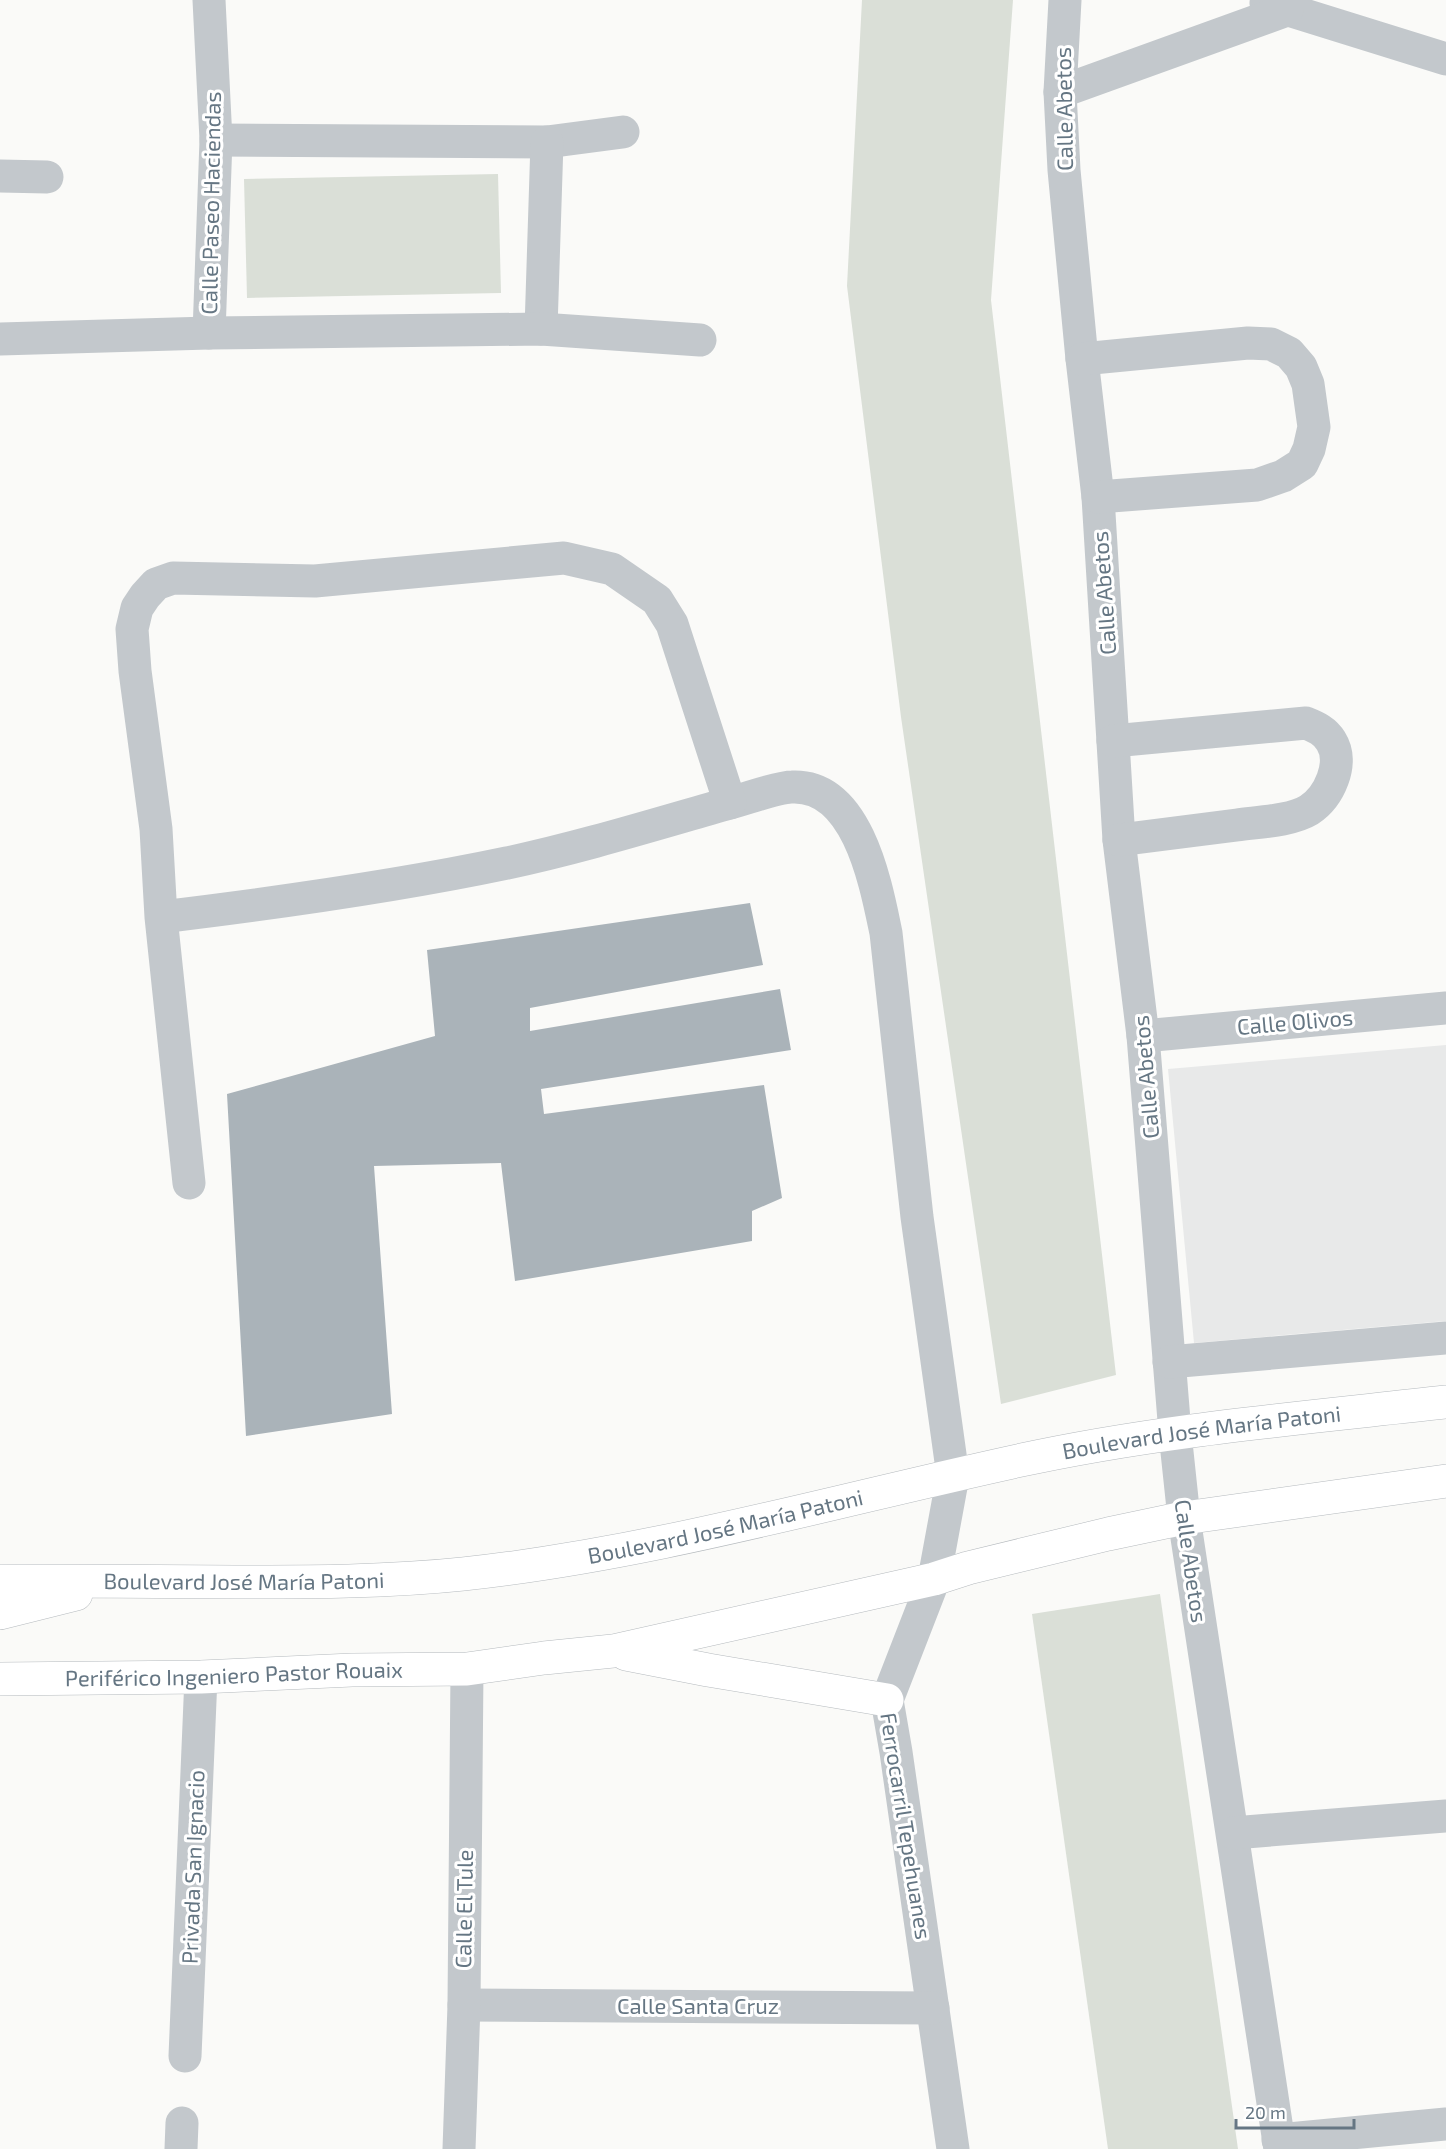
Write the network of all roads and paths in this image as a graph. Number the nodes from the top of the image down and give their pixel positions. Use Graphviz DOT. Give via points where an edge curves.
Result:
graph roads {
  1 [pos="209,0"];
  2 [pos="1065,0"];
  3 [pos="1256,0"];
  4 [pos="1287,5"];
  5 [pos="1446,59"];
  6 [pos="1060,92"];
  7 [pos="623,132"];
  8 [pos="216,140"];
  9 [pos="547,142"];
  10 [pos="0,176"];
  11 [pos="47,177"];
  12 [pos="541,329"];
  13 [pos="209,333"];
  14 [pos="0,339"];
  15 [pos="700,340"];
  16 [pos="1082,359"];
  17 [pos="1098,497"];
  18 [pos="1113,741"];
  19 [pos="730,803"];
  20 [pos="1119,840"];
  21 [pos="161,917"];
  22 [pos="1446,1008"];
  23 [pos="1143,1036"];
  24 [pos="189,1183"];
  25 [pos="1446,1338"];
  26 [pos="1169,1362"];
  27 [pos="1446,1402"];
  28 [pos="1175,1433"];
  29 [pos="953,1476"];
  30 [pos="1446,1481"];
  31 [pos="1184,1518"];
  32 [pos="934,1579"];
  33 [pos="0,1581"];
  34 [pos="136,1581"];
  35 [pos="0,1613"];
  36 [pos="613,1651"];
  37 [pos="467,1669"];
  38 [pos="201,1677"];
  39 [pos="0,1679"];
  40 [pos="887,1700"];
  41 [pos="1446,1816"];
  42 [pos="1233,1833"];
  43 [pos="464,2005"];
  44 [pos="933,2008"];
  45 [pos="185,2056"];
  46 [pos="1446,2124"];
  47 [pos="1279,2144"];
  48 [pos="459,2149"];
  49 [pos="953,2149"];
  1 -- 8 [label="street, Calle Paseo Haciendas"];
  2 -- 6 [label="street, Calle Abetos"];
  3 -- 4 [label="street"];
  4 -- 5 [label="street"];
  4 -- 6 [label="street"];
  6 -- 16 [label="street, Calle Abetos"];
  7 -- 9 [label="street"];
  8 -- 9 [label="street"];
  8 -- 13 [label="street, Calle Paseo Haciendas"];
  9 -- 12 [label="street"];
  10 -- 11 [label="street"];
  12 -- 13 [label="street"];
  12 -- 15 [label="street"];
  13 -- 14 [label="street"];
  16 -- 17 [label="street, Calle Abetos"];
  16 -- 17 [label="street" via="1271,344 1289,353 1300,367 1308,384 1314,428 1302,464 1257,485"];
  17 -- 18 [label="street, Calle Abetos"];
  18 -- 20 [label="street, Calle Abetos"];
  18 -- 20 [label="street" via="1306,723 1326,735 1337,758 1333,778 1323,796 1308,810 1281,819"];
  19 -- 21 [label="street, Ferrocarril Tepehuanes" via="506,863 281,902"];
  19 -- 21 [label="street" via="672,624 657,600 612,569 564,558 315,581 173,578 156,584 145,596 136,608 132,628 156,829"];
  19 -- 29 [label="street, Ferrocarril Tepehuanes" via="792,787 824,795 840,807 852,825 876,887 886,933 917,1218"];
  20 -- 23 [label="street, Calle Abetos"];
  21 -- 24 [label="street"];
  22 -- 23 [label="street, Calle Olivos"];
  23 -- 26 [label="street, Calle Abetos"];
  25 -- 26 [label="street"];
  26 -- 28 [label="street, Calle Abetos"];
  27 -- 28 [label="main road, Boulevard José María Patoni"];
  28 -- 29 [label="main road, Boulevard José María Patoni" via="1019,1460"];
  28 -- 31 [label="street, Calle Abetos"];
  29 -- 32 [label="street, Ferrocarril Tepehuanes"];
  29 -- 34 [label="main road, Boulevard José María Patoni" via="601,1553 463,1574 326,1582"];
  30 -- 31 [label="main road"];
  31 -- 32 [label="main road"];
  31 -- 42 [label="street, Calle Abetos"];
  32 -- 36 [label="main road"];
  32 -- 40 [label="street, Ferrocarril Tepehuanes"];
  33 -- 34 [label="main road, Boulevard José María Patoni"];
  34 -- 35 [label="main road"];
  36 -- 37 [label="main road"];
  36 -- 40 [label="main road"];
  37 -- 38 [label="main road, Periférico Ingeniero Pastor Rouaix"];
  37 -- 43 [label="street, Calle El Tule"];
  38 -- 39 [label="main road, Periférico Ingeniero Pastor Rouaix"];
  38 -- 45 [label="street, Privada San Ignacio"];
  40 -- 44 [label="street, Ferrocarril Tepehuanes"];
  41 -- 42 [label="street"];
  42 -- 47 [label="street, Calle Abetos"];
  43 -- 44 [label="street, Calle Santa Cruz"];
  43 -- 48 [label="street, Calle El Tule"];
  44 -- 49 [label="street, Ferrocarril Tepehuanes"];
  46 -- 47 [label="street"];
}
